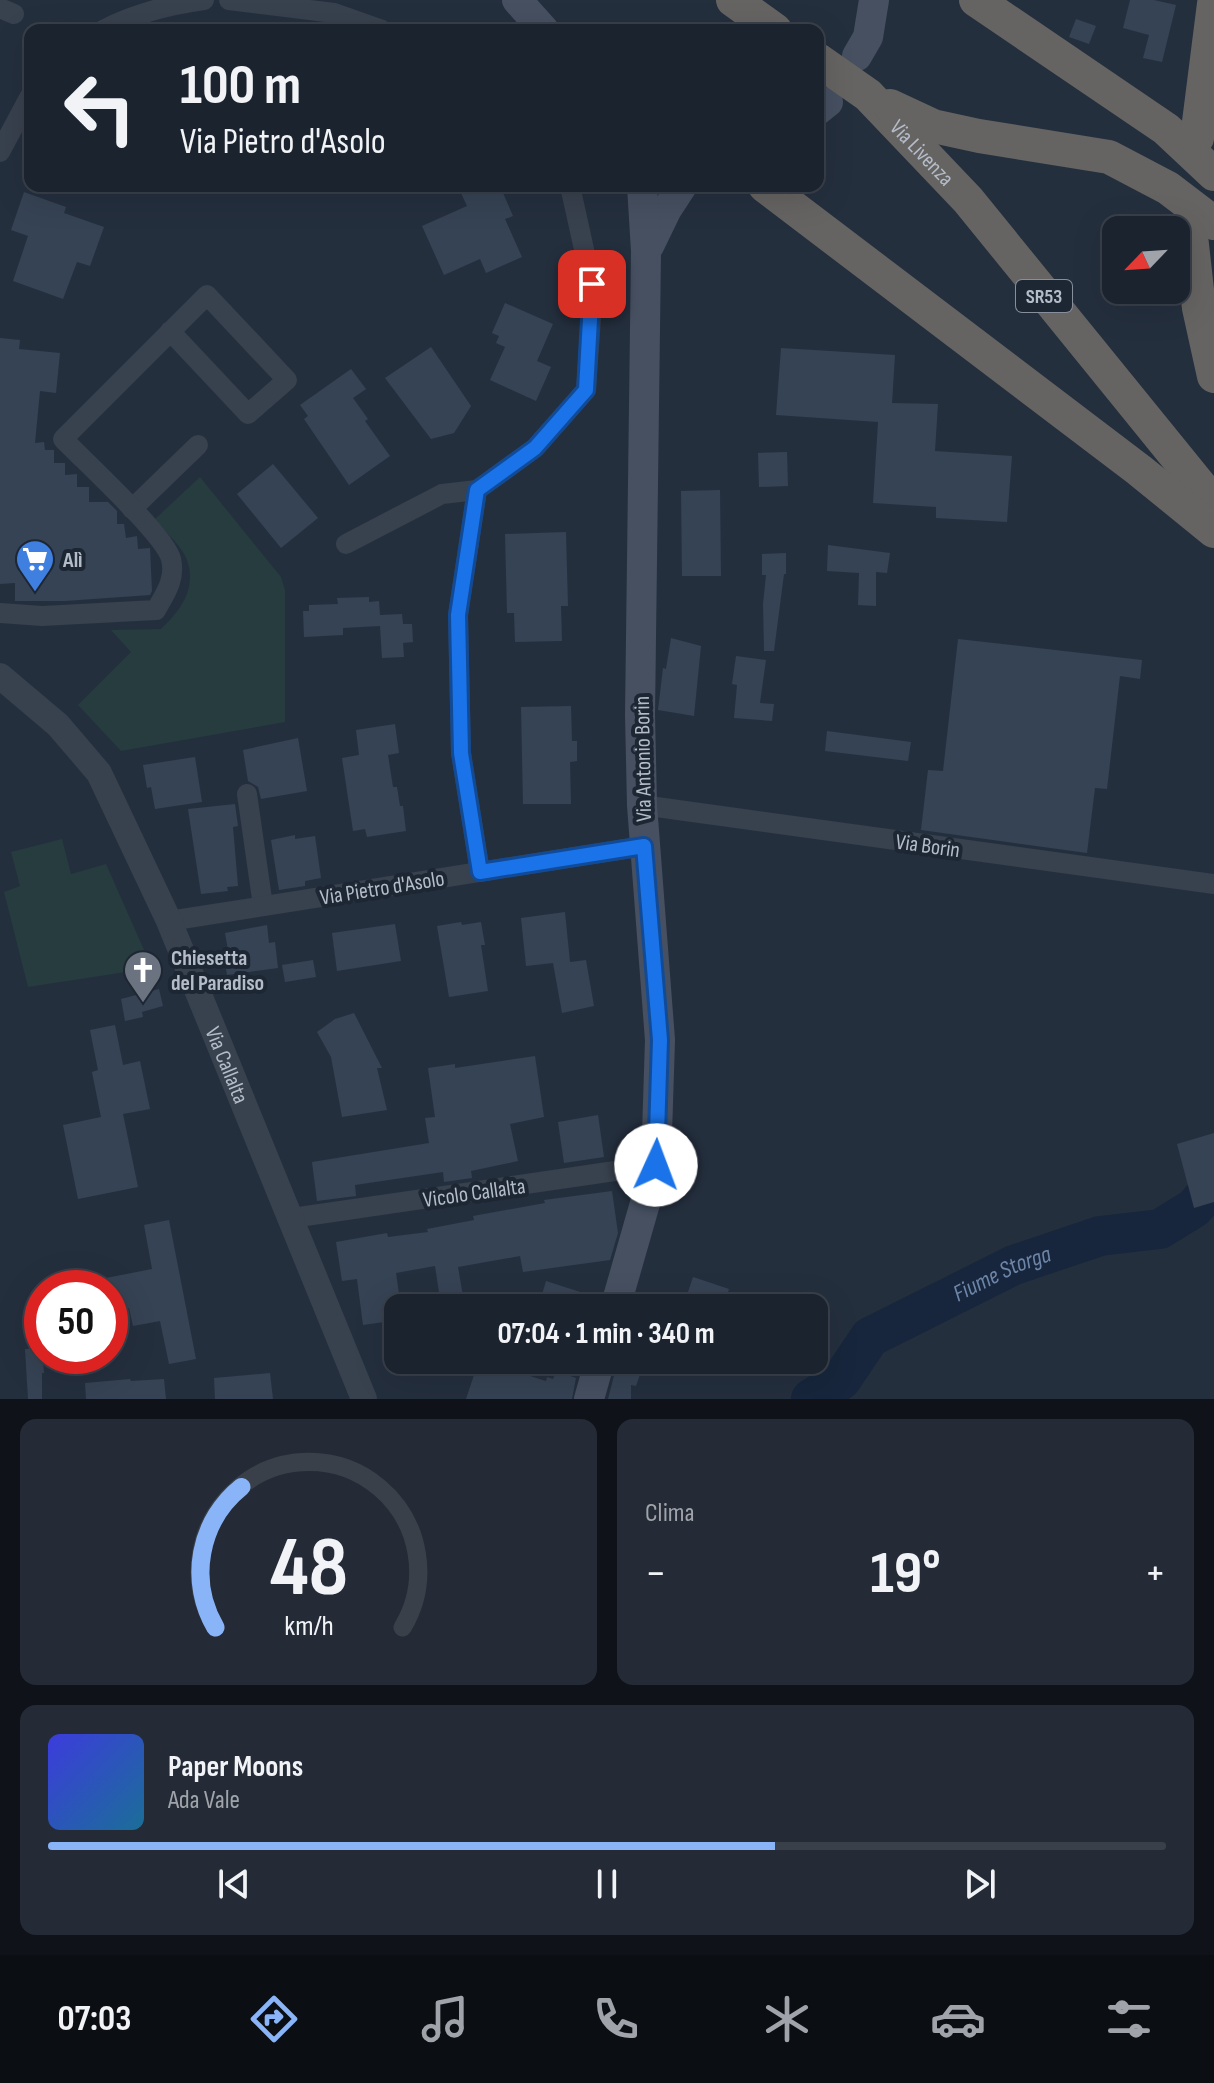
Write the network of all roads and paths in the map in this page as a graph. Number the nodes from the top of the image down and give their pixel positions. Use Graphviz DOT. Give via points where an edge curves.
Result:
graph roads {
  1 [pos="204,0"];
  2 [pos="229,0"];
  3 [pos="517,0"];
  4 [pos="733,0"];
  5 [pos="874,0"];
  6 [pos="976,0"];
  7 [pos="1214,4"];
  8 [pos="114,24"];
  9 [pos="365,24"];
  10 [pos="539,24"];
  11 [pos="767,24"];
  12 [pos="857,56"];
  13 [pos="824,64"];
  14 [pos="868,95"];
  15 [pos="24,107"];
  16 [pos="1196,151"];
  17 [pos="0,152"];
  18 [pos="571,192"];
  19 [pos="642,192"];
  20 [pos="678,192"];
  21 [pos="773,192"];
  22 [pos="1204,223"];
  23 [pos="646,251"];
  24 [pos="170,331"];
  25 [pos="1214,376"];
  26 [pos="198,445"];
  27 [pos="477,490"];
  28 [pos="1214,503"];
  29 [pos="132,509"];
  30 [pos="1214,531"];
  31 [pos="346,544"];
  32 [pos="0,613"];
  33 [pos="0,676"];
  34 [pos="247,794"];
  35 [pos="642,805"];
  36 [pos="644,846"];
  37 [pos="480,872"];
  38 [pos="1214,884"];
  39 [pos="263,906"];
  40 [pos="169,921"];
  41 [pos="656,1165"];
  42 [pos="292,1218"];
  43 [pos="619,1294"];
  44 [pos="596,1374"];
  45 [pos="364,1399"];
  46 [pos="589,1399"];
  1 -- 8 [label="street" via="162,6"];
  2 -- 9 [label="street" via="334,13"];
  3 -- 10 [label="main road"];
  4 -- 11 [label="highway"];
  5 -- 12 [label="main road" via="868,37"];
  6 -- 16 [label="highway"];
  7 -- 16 [label="highway"];
  13 -- 14 [label="highway, SR53"];
  14 -- 22 [label="highway, Via Livenza / SR53" via="933,126 1109,157 1168,188"];
  14 -- 28 [label="highway, Via Livenza / SR53" via="968,200"];
  15 -- 17 [label="street"];
  18 -- 27 [label="street" via="593,290 586,390 535,448"];
  19 -- 23 [label="main road, Via Antonio Borin"];
  20 -- 23 [label="main road, Via Antonio Borin"];
  21 -- 30 [label="highway"];
  22 -- 25 [label="highway" via="1199,308"];
  23 -- 35 [label="main road, Via Antonio Borin"];
  24 -- 24 [label="street" via="207,295 287,380 248,414"];
  24 -- 29 [label="street" via="63,439"];
  26 -- 29 [label="street"];
  27 -- 31 [label="street" via="442,494"];
  27 -- 37 [label="street" via="458,615 461,753"];
  29 -- 32 [label="street" via="171,557 171,585 156,610"];
  33 -- 40 [label="street, Via Callalta" via="58,725 99,773"];
  34 -- 39 [label="street"];
  35 -- 36 [label="main road, Via Antonio Borin"];
  35 -- 38 [label="street, Via Borin"];
  36 -- 37 [label="street, Via Pietro d'Asolo"];
  36 -- 41 [label="main road, Via Antonio Borin" via="660,1040"];
  37 -- 39 [label="street, Via Pietro d'Asolo"];
  39 -- 40 [label="street, Via Pietro d'Asolo"];
  40 -- 42 [label="street, Via Callalta"];
  41 -- 42 [label="street, Vicolo Callalta"];
  41 -- 43 [label="main road, Via Antonio Borin"];
  42 -- 45 [label="street, Via Callalta"];
  44 -- 46 [label="main road"];
}
